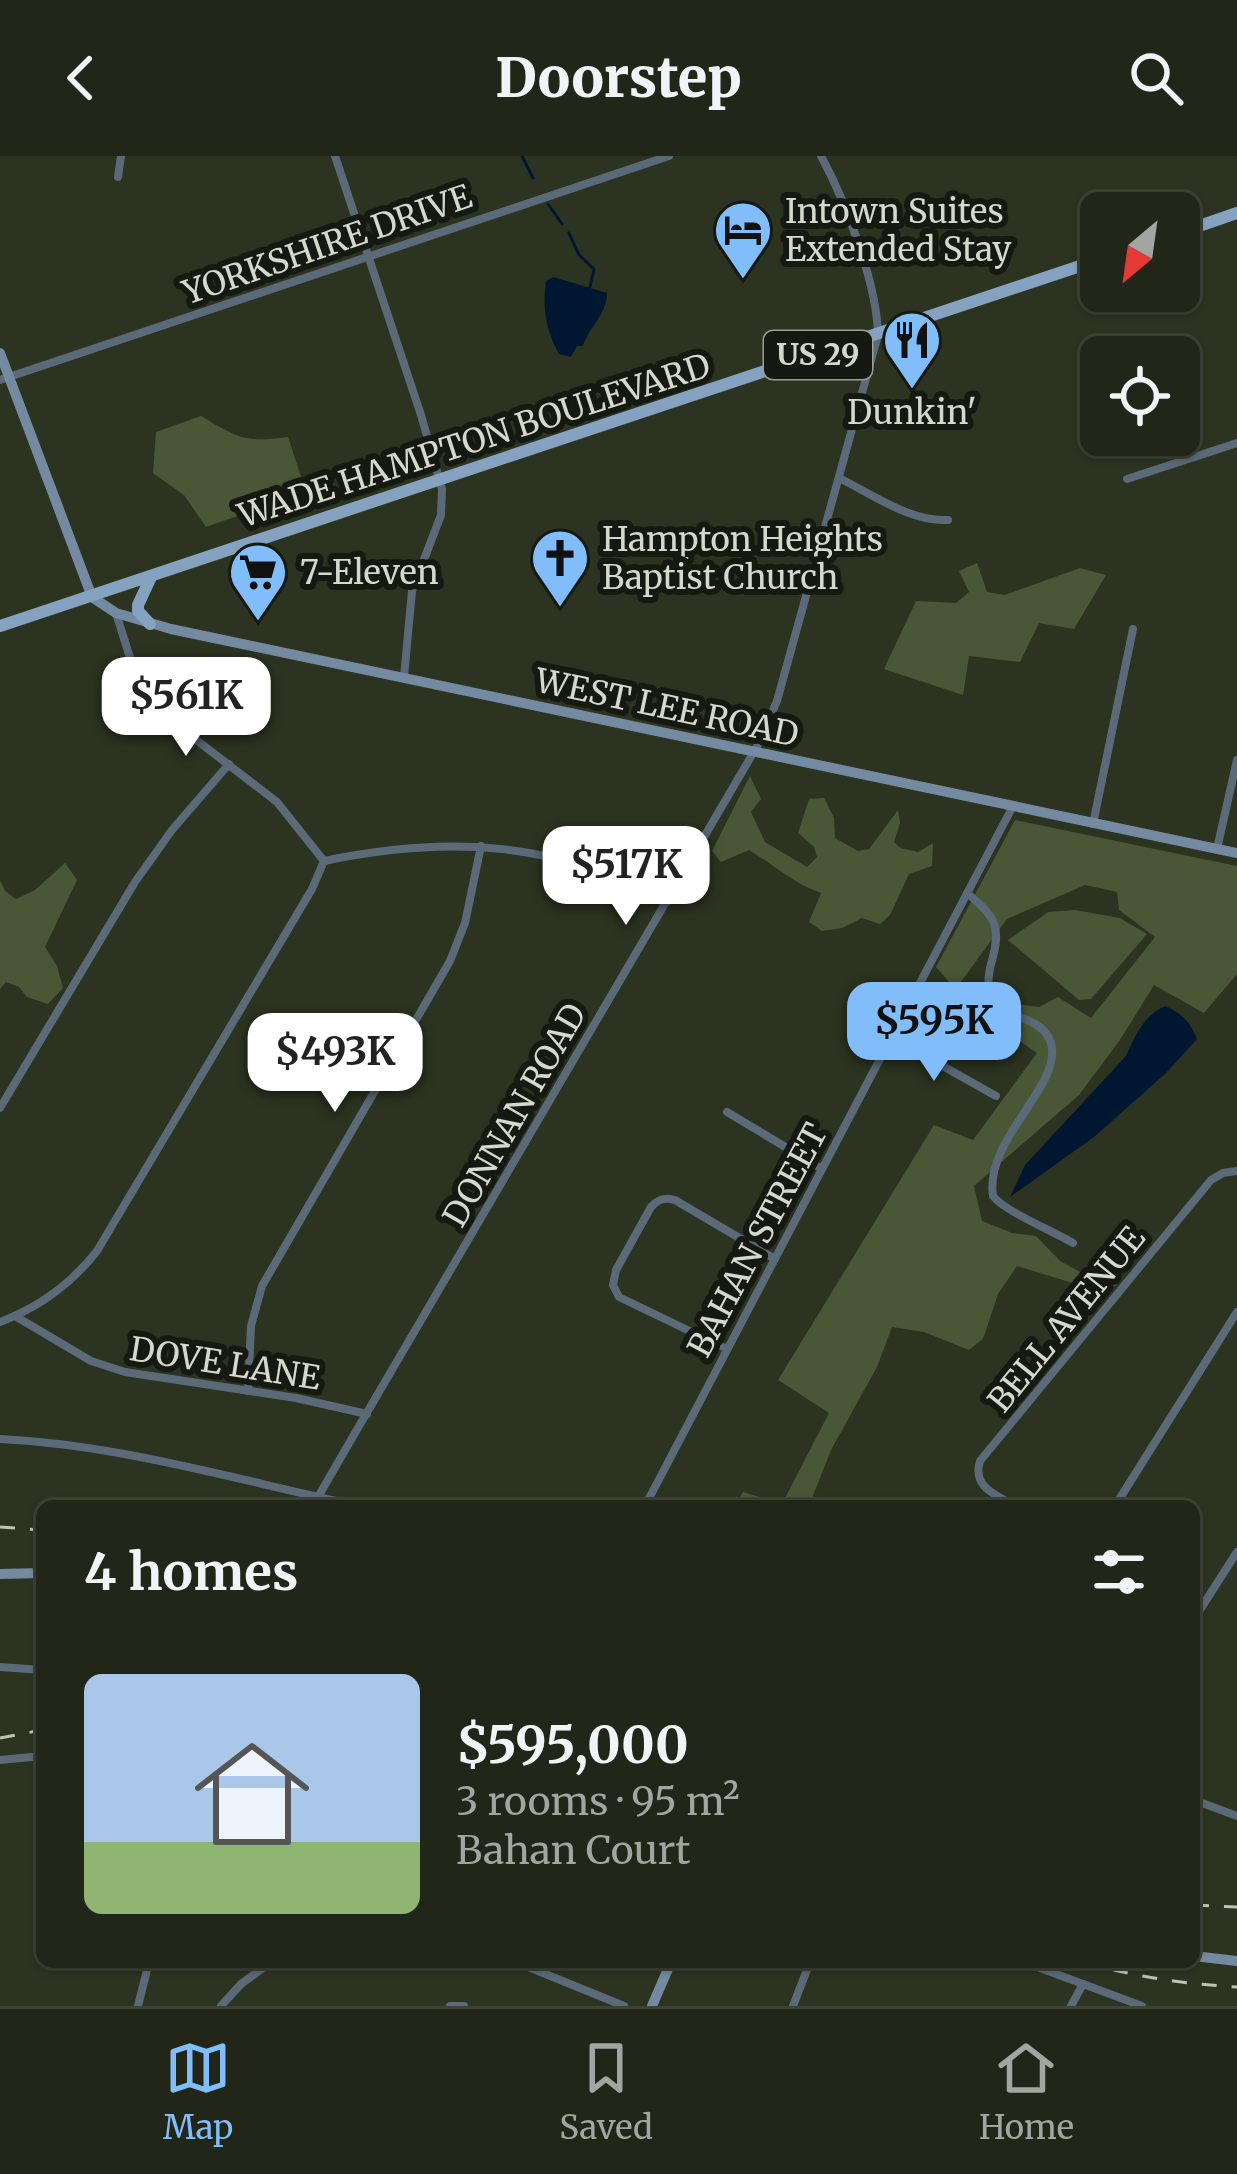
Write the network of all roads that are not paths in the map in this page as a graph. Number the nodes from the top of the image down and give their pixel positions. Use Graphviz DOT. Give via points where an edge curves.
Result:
graph roads {
  1 [pos="122,156"];
  2 [pos="334,156"];
  3 [pos="669,156"];
  4 [pos="821,156"];
  5 [pos="118,177"];
  6 [pos="1237,213"];
  7 [pos="1200,226"];
  8 [pos="369,256"];
  9 [pos="1080,267"];
  10 [pos="878,335"];
  11 [pos="0,352"];
  12 [pos="5,378"];
  13 [pos="1237,443"];
  14 [pos="838,478"];
  15 [pos="1127,479"];
  16 [pos="441,484"];
  17 [pos="948,520"];
  18 [pos="151,577"];
  19 [pos="92,597"];
  20 [pos="116,613"];
  21 [pos="150,624"];
  22 [pos="0,626"];
  23 [pos="1133,629"];
  24 [pos="404,679"];
  25 [pos="753,752"];
  26 [pos="1237,760"];
  27 [pos="229,764"];
  28 [pos="1013,806"];
  29 [pos="1093,824"];
  30 [pos="481,846"];
  31 [pos="1217,849"];
  32 [pos="1237,853"];
  33 [pos="324,861"];
  34 [pos="967,893"];
  35 [pos="667,902"];
  36 [pos="891,1037"];
  37 [pos="996,1096"];
  38 [pos="0,1108"];
  39 [pos="727,1112"];
  40 [pos="822,1168"];
  41 [pos="1237,1171"];
  42 [pos="1073,1243"];
  43 [pos="776,1258"];
  44 [pos="1237,1312"];
  45 [pos="15,1316"];
  46 [pos="0,1322"];
  47 [pos="727,1349"];
  48 [pos="248,1391"];
  49 [pos="367,1414"];
  50 [pos="0,1439"];
  51 [pos="310,1500"];
  52 [pos="318,1500"];
  53 [pos="648,1500"];
  54 [pos="1005,1500"];
  55 [pos="1119,1500"];
  56 [pos="1237,1552"];
  57 [pos="36,1573"];
  58 [pos="0,1574"];
  59 [pos="1200,1610"];
  60 [pos="0,1667"];
  61 [pos="36,1670"];
  62 [pos="36,1757"];
  63 [pos="0,1760"];
  64 [pos="1200,1803"];
  65 [pos="1237,1816"];
  66 [pos="1200,1957"];
  67 [pos="1237,1960"];
  68 [pos="148,1968"];
  69 [pos="264,1968"];
  70 [pos="531,1968"];
  71 [pos="668,1968"];
  72 [pos="808,1968"];
  73 [pos="1040,1968"];
  74 [pos="1083,1984"];
  75 [pos="138,2006"];
  76 [pos="221,2006"];
  77 [pos="450,2006"];
  78 [pos="464,2006"];
  79 [pos="624,2006"];
  80 [pos="652,2006"];
  81 [pos="793,2006"];
  82 [pos="1071,2006"];
  83 [pos="1142,2006"];
  1 -- 5 [label="street"];
  2 -- 8 [label="street"];
  3 -- 8 [label="street, YORKSHIRE DRIVE"];
  4 -- 10 [label="street" via="875,299"];
  6 -- 7 [label="main road"];
  8 -- 12 [label="street, YORKSHIRE DRIVE"];
  8 -- 16 [label="street"];
  9 -- 10 [label="main road, WADE HAMPTON BOULEVARD / US 29"];
  10 -- 14 [label="street, DONNAN ROAD"];
  10 -- 16 [label="main road, WADE HAMPTON BOULEVARD / US 29"];
  11 -- 12 [label="street"];
  12 -- 19 [label="street"];
  13 -- 15 [label="street"];
  14 -- 17 [label="street" via="914,515"];
  14 -- 25 [label="street, DONNAN ROAD" via="785,676"];
  16 -- 18 [label="main road, WADE HAMPTON BOULEVARD / US 29"];
  16 -- 24 [label="street" via="441,514 412,591"];
  18 -- 19 [label="main road, WADE HAMPTON BOULEVARD / US 29"];
  18 -- 21 [label="main road" via="138,604"];
  19 -- 20 [label="street, WEST LEE ROAD"];
  19 -- 22 [label="main road, WADE HAMPTON BOULEVARD / US 29"];
  20 -- 21 [label="street, WEST LEE ROAD"];
  20 -- 27 [label="street" via="158,707"];
  21 -- 24 [label="street, WEST LEE ROAD"];
  23 -- 29 [label="street"];
  24 -- 25 [label="street, WEST LEE ROAD"];
  25 -- 28 [label="street, WEST LEE ROAD"];
  25 -- 35 [label="street, DONNAN ROAD"];
  26 -- 31 [label="street"];
  27 -- 33 [label="street" via="278,802"];
  27 -- 38 [label="street" via="135,882"];
  28 -- 29 [label="street, WEST LEE ROAD"];
  28 -- 34 [label="street, BAHAN STREET"];
  29 -- 31 [label="street, WEST LEE ROAD"];
  30 -- 33 [label="street"];
  30 -- 35 [label="street" via="579,863"];
  30 -- 48 [label="street" via="450,961 262,1286"];
  31 -- 32 [label="street, WEST LEE ROAD"];
  33 -- 45 [label="street" via="97,1250 65,1286"];
  34 -- 36 [label="street, BAHAN STREET"];
  34 -- 42 [label="street" via="997,929 988,976 993,999 1038,1024 1052,1054 998,1156 993,1196"];
  35 -- 49 [label="street, DONNAN ROAD"];
  36 -- 37 [label="street"];
  36 -- 40 [label="street, BAHAN STREET"];
  39 -- 40 [label="street"];
  40 -- 43 [label="street, BAHAN STREET"];
  41 -- 54 [label="street, BELL AVENUE" via="1211,1180 980,1461 982,1485"];
  43 -- 47 [label="street, BAHAN STREET"];
  43 -- 47 [label="street" via="666,1198 651,1208 616,1270 619,1297"];
  44 -- 55 [label="street"];
  45 -- 46 [label="street"];
  45 -- 48 [label="street, DOVE LANE" via="109,1368"];
  47 -- 53 [label="street, BAHAN STREET"];
  48 -- 49 [label="street, DOVE LANE"];
  49 -- 52 [label="street, DONNAN ROAD"];
  50 -- 51 [label="street" via="155,1458"];
  56 -- 59 [label="street"];
  57 -- 58 [label="street"];
  60 -- 61 [label="street"];
  62 -- 63 [label="street"];
  64 -- 65 [label="street"];
  66 -- 67 [label="street"];
  68 -- 75 [label="street"];
  69 -- 76 [label="street"];
  70 -- 79 [label="street"];
  71 -- 80 [label="street"];
  72 -- 81 [label="street"];
  73 -- 74 [label="street"];
  74 -- 82 [label="street"];
  74 -- 83 [label="street"];
  77 -- 78 [label="street"];
}
